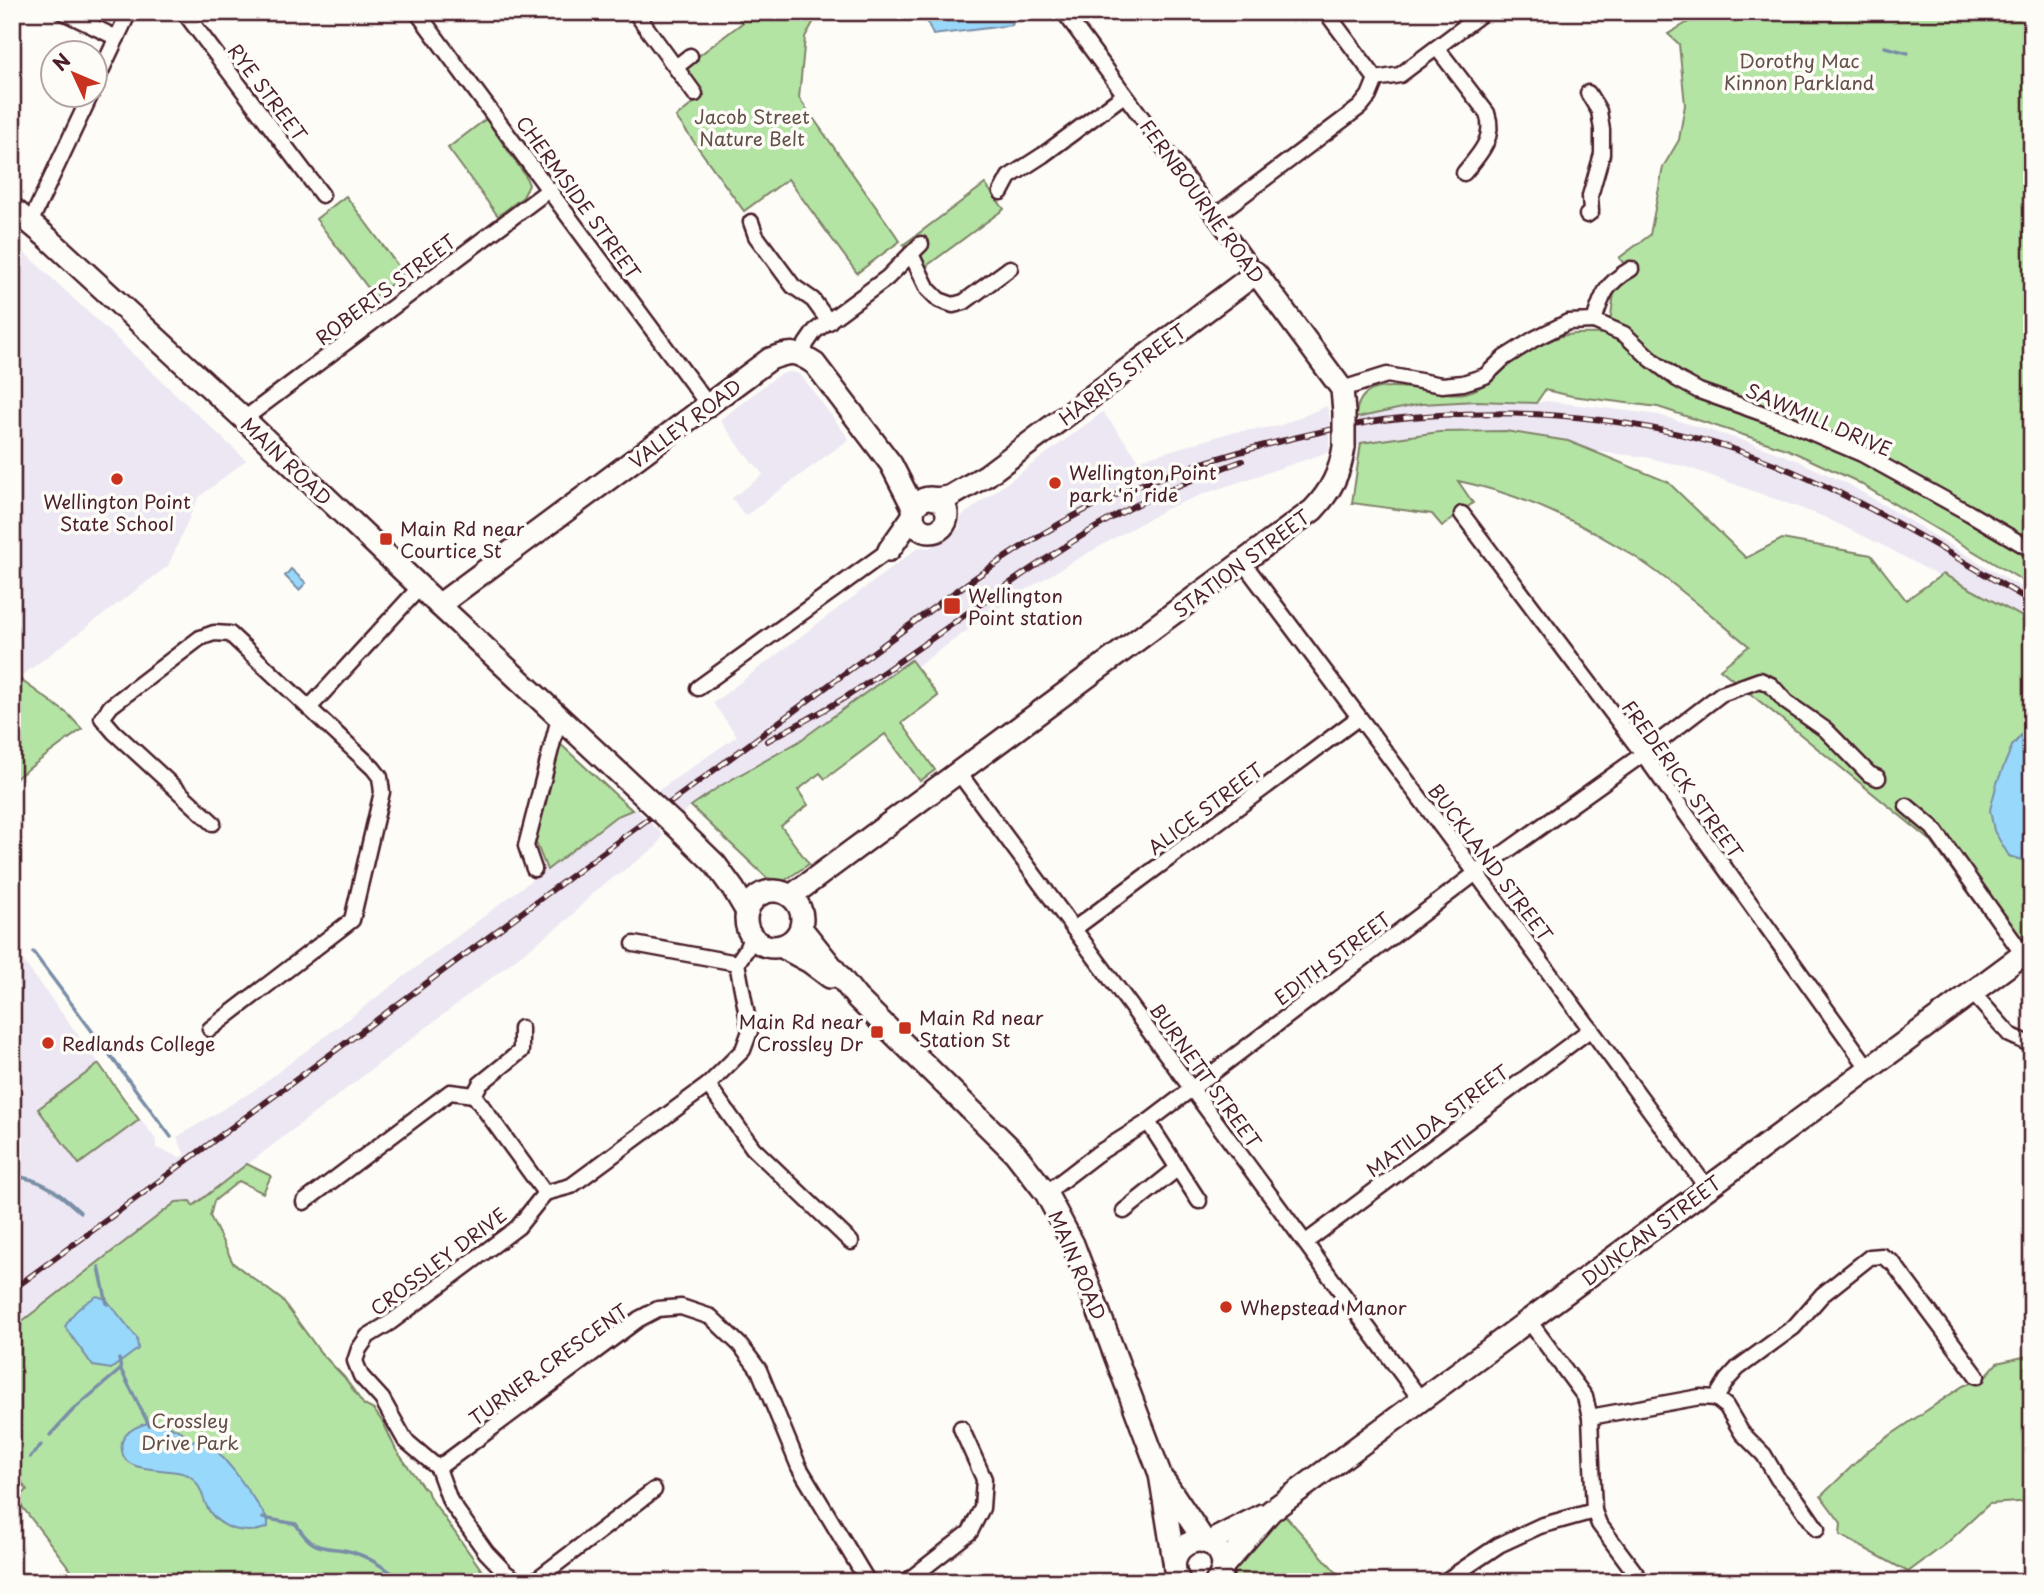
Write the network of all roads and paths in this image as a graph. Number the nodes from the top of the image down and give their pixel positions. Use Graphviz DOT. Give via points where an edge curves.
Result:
graph roads {
  1 [pos="63,12"];
  2 [pos="129,12"];
  3 [pos="184,12"];
  4 [pos="417,12"];
  5 [pos="635,12"];
  6 [pos="1064,12"];
  7 [pos="1325,12"];
  8 [pos="1483,12"];
  9 [pos="117,38"];
  10 [pos="1437,48"];
  11 [pos="690,56"];
  12 [pos="108,57"];
  13 [pos="676,67"];
  14 [pos="1376,79"];
  15 [pos="1588,93"];
  16 [pos="695,94"];
  17 [pos="1124,95"];
  18 [pos="84,108"];
  19 [pos="1464,173"];
  20 [pos="550,189"];
  21 [pos="1001,192"];
  22 [pos="322,195"];
  23 [pos="12,208"];
  24 [pos="1587,215"];
  25 [pos="1215,216"];
  26 [pos="30,222"];
  27 [pos="751,222"];
  28 [pos="1010,268"];
  29 [pos="1631,269"];
  30 [pos="1256,273"];
  31 [pos="829,321"];
  32 [pos="1594,321"];
  33 [pos="803,356"];
  34 [pos="1342,389"];
  35 [pos="709,406"];
  36 [pos="244,419"];
  37 [pos="987,475"];
  38 [pos="924,511"];
  39 [pos="1462,514"];
  40 [pos="889,550"];
  41 [pos="2032,551"];
  42 [pos="1242,562"];
  43 [pos="420,587"];
  44 [pos="439,605"];
  45 [pos="698,688"];
  46 [pos="309,708"];
  47 [pos="559,718"];
  48 [pos="1359,718"];
  49 [pos="1643,754"];
  50 [pos="959,773"];
  51 [pos="1878,778"];
  52 [pos="1906,806"];
  53 [pos="213,824"];
  54 [pos="715,864"];
  55 [pos="534,869"];
  56 [pos="1476,873"];
  57 [pos="766,892"];
  58 [pos="791,897"];
  59 [pos="747,912"];
  60 [pos="801,928"];
  61 [pos="1074,929"];
  62 [pos="751,937"];
  63 [pos="634,944"];
  64 [pos="782,947"];
  65 [pos="2027,951"];
  66 [pos="737,963"];
  67 [pos="1971,991"];
  68 [pos="857,998"];
  69 [pos="522,1028"];
  70 [pos="210,1029"];
  71 [pos="1591,1030"];
  72 [pos="2032,1045"];
  73 [pos="1869,1069"];
  74 [pos="708,1085"];
  75 [pos="1192,1088"];
  76 [pos="474,1096"];
  77 [pos="1148,1122"];
  78 [pos="1178,1168"];
  79 [pos="1707,1188"];
  80 [pos="1046,1193"];
  81 [pos="545,1194"];
  82 [pos="1199,1201"];
  83 [pos="304,1202"];
  84 [pos="1124,1211"];
  85 [pos="851,1242"];
  86 [pos="1306,1242"];
  87 [pos="1529,1321"];
  88 [pos="1977,1376"];
  89 [pos="1716,1398"];
  90 [pos="1421,1400"];
  91 [pos="1590,1417"];
  92 [pos="961,1428"];
  93 [pos="438,1468"];
  94 [pos="1160,1474"];
  95 [pos="654,1490"];
  96 [pos="1270,1511"];
  97 [pos="1594,1511"];
  98 [pos="1816,1529"];
  99 [pos="1206,1542"];
  100 [pos="1176,1569"];
  101 [pos="1221,1575"];
  102 [pos="519,1582"];
  103 [pos="533,1582"];
  104 [pos="867,1582"];
  105 [pos="906,1582"];
  106 [pos="1159,1582"];
  107 [pos="1444,1582"];
  108 [pos="1642,1582"];
  1 -- 9 [label="street"];
  2 -- 9 [label="street"];
  3 -- 22 [label="street, RYE STREET"];
  4 -- 20 [label="street, CHERMSIDE STREET"];
  5 -- 13 [label="street"];
  6 -- 17 [label="street, FERNBOURNE ROAD"];
  7 -- 14 [label="street"];
  8 -- 10 [label="street"];
  9 -- 12 [label="street"];
  10 -- 14 [label="street" via="1400,75"];
  10 -- 19 [label="street" via="1491,122 1483,149"];
  11 -- 13 [label="street"];
  13 -- 16 [label="street"];
  14 -- 25 [label="street" via="1360,107"];
  15 -- 24 [label="street" via="1599,111 1602,154"];
  17 -- 21 [label="street" via="1009,177"];
  17 -- 25 [label="street, FERNBOURNE ROAD"];
  18 -- 26 [label="street"];
  20 -- 35 [label="street, CHERMSIDE STREET"];
  20 -- 36 [label="street, ROBERTS STREET"];
  23 -- 26 [label="street, MAIN ROAD"];
  25 -- 30 [label="street, FERNBOURNE ROAD"];
  26 -- 36 [label="street, MAIN ROAD"];
  27 -- 31 [label="street" via="756,236 793,286 813,300"];
  28 -- 31 [label="street" via="953,305 928,289 916,249 887,278"];
  29 -- 32 [label="street" via="1603,294"];
  30 -- 34 [label="street, FERNBOURNE ROAD"];
  30 -- 37 [label="street, HARRIS STREET"];
  31 -- 33 [label="street" via="815,331"];
  32 -- 34 [label="street" via="1568,322 1504,358 1485,376 1463,383 1442,385 1387,375"];
  32 -- 41 [label="street, SAWMILL DRIVE" via="1624,334 1677,379 1699,391 1862,454"];
  33 -- 35 [label="street, VALLEY ROAD" via="787,353 770,359"];
  33 -- 38 [label="street" via="815,364"];
  34 -- 42 [label="street, STATION STREET, bridge" via="1344,447 1328,495"];
  35 -- 44 [label="street, VALLEY ROAD"];
  36 -- 43 [label="street, MAIN ROAD"];
  37 -- 38 [label="street, HARRIS STREET"];
  37 -- 38 [label="street, HARRIS STREET" via="947,520 945,506"];
  38 -- 40 [label="street, HARRIS STREET"];
  39 -- 49 [label="street, FREDERICK STREET"];
  40 -- 45 [label="street, HARRIS STREET"];
  42 -- 48 [label="street, BUCKLAND STREET"];
  42 -- 50 [label="street, STATION STREET"];
  43 -- 44 [label="street, MAIN ROAD"];
  43 -- 46 [label="street"];
  44 -- 47 [label="street, MAIN ROAD"];
  46 -- 53 [label="street" via="230,634 214,633 200,638 111,706 102,718 114,732"];
  46 -- 70 [label="street" via="380,777 382,792 352,920"];
  47 -- 54 [label="street, MAIN ROAD, bridge"];
  47 -- 55 [label="street" via="526,846"];
  48 -- 56 [label="street, BUCKLAND STREET"];
  48 -- 61 [label="street, ALICE STREET"];
  49 -- 51 [label="street, EDITH STREET" via="1721,694 1760,680 1826,730"];
  49 -- 56 [label="street, EDITH STREET"];
  49 -- 73 [label="street, FREDERICK STREET"];
  50 -- 58 [label="street, STATION STREET"];
  50 -- 61 [label="street, BURNETT STREET"];
  52 -- 65 [label="street" via="1933,828"];
  54 -- 57 [label="street, MAIN ROAD"];
  54 -- 59 [label="street, MAIN ROAD"];
  56 -- 71 [label="street, BUCKLAND STREET"];
  56 -- 75 [label="street, EDITH STREET"];
  57 -- 58 [label="street, MAIN ROAD"];
  57 -- 59 [label="street"];
  58 -- 60 [label="street, MAIN ROAD" via="801,910"];
  59 -- 62 [label="street, MAIN ROAD"];
  60 -- 64 [label="street"];
  60 -- 68 [label="street, MAIN ROAD"];
  61 -- 75 [label="street, BURNETT STREET"];
  62 -- 64 [label="street, MAIN ROAD" via="765,947"];
  62 -- 66 [label="street"];
  63 -- 66 [label="street"];
  64 -- 68 [label="street, MAIN ROAD"];
  65 -- 67 [label="street, DUNCAN STREET"];
  66 -- 74 [label="street, CROSSLEY DRIVE" via="750,1031 743,1050"];
  67 -- 72 [label="street" via="2010,1035"];
  67 -- 73 [label="street, DUNCAN STREET"];
  68 -- 80 [label="street, MAIN ROAD" via="1015,1153"];
  69 -- 76 [label="street" via="521,1051 480,1084"];
  71 -- 79 [label="street, BUCKLAND STREET"];
  71 -- 86 [label="street, MATILDA STREET"];
  73 -- 79 [label="street, DUNCAN STREET"];
  74 -- 81 [label="street, CROSSLEY DRIVE" via="571,1186"];
  74 -- 85 [label="street" via="753,1148"];
  75 -- 77 [label="street, EDITH STREET"];
  75 -- 86 [label="street, BURNETT STREET"];
  76 -- 81 [label="street"];
  76 -- 83 [label="street" via="450,1092"];
  77 -- 78 [label="street"];
  77 -- 80 [label="street, EDITH STREET"];
  78 -- 82 [label="street"];
  78 -- 84 [label="street"];
  79 -- 87 [label="street, DUNCAN STREET"];
  80 -- 94 [label="street, MAIN ROAD" via="1073,1244"];
  81 -- 93 [label="street, CROSSLEY DRIVE" via="518,1227 368,1336 359,1349 355,1361 361,1376 382,1399 405,1440"];
  86 -- 90 [label="street, BURNETT STREET"];
  87 -- 90 [label="street, DUNCAN STREET"];
  87 -- 91 [label="street" via="1585,1397"];
  88 -- 89 [label="street" via="1894,1263 1882,1256 1870,1257 1822,1294 1794,1327 1738,1368"];
  89 -- 91 [label="street"];
  89 -- 98 [label="street" via="1764,1455"];
  90 -- 96 [label="street, DUNCAN STREET"];
  91 -- 97 [label="street"];
  92 -- 105 [label="street" via="984,1479 982,1508 971,1532"];
  93 -- 102 [label="street, CROSSLEY DRIVE" via="450,1501 486,1552"];
  93 -- 104 [label="street, TURNER CRESCENT" via="639,1319 658,1309 681,1307 710,1317 759,1370 799,1467"];
  94 -- 99 [label="street, MAIN ROAD"];
  94 -- 100 [label="street, MAIN ROAD"];
  95 -- 103 [label="street"];
  96 -- 99 [label="street, DUNCAN STREET"];
  96 -- 101 [label="street, DUNCAN STREET"];
  97 -- 107 [label="street" via="1540,1526 1499,1545"];
  97 -- 108 [label="street"];
  99 -- 100 [label="street, DUNCAN STREET" via="1183,1546 1177,1553"];
  99 -- 101 [label="street, MAIN ROAD" via="1221,1558"];
  100 -- 106 [label="street, DUNCAN STREET"];
}
